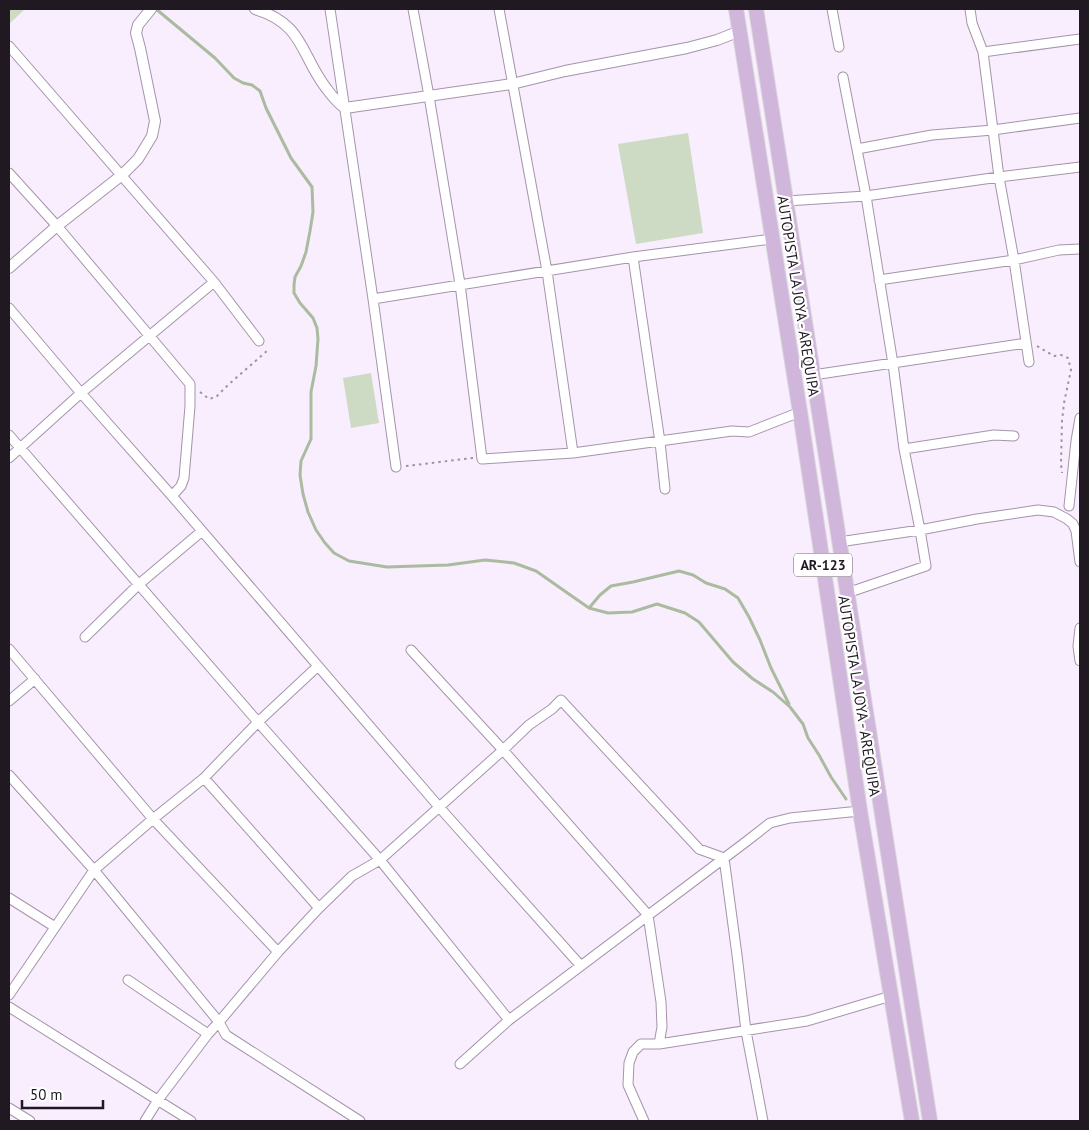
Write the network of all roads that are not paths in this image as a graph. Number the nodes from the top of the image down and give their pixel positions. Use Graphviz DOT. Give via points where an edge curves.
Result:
graph roads {
  1 [pos="151,9"];
  2 [pos="255,9"];
  3 [pos="330,9"];
  4 [pos="412,9"];
  5 [pos="499,9"];
  6 [pos="736,9"];
  7 [pos="756,9"];
  8 [pos="832,9"];
  9 [pos="970,9"];
  10 [pos="740,31"];
  11 [pos="1080,39"];
  12 [pos="9,46"];
  13 [pos="838,47"];
  14 [pos="983,52"];
  15 [pos="843,78"];
  16 [pos="512,84"];
  17 [pos="429,96"];
  18 [pos="345,108"];
  19 [pos="1080,118"];
  20 [pos="993,130"];
  21 [pos="857,149"];
  22 [pos="1080,166"];
  23 [pos="9,173"];
  24 [pos="122,175"];
  25 [pos="999,177"];
  26 [pos="866,196"];
  27 [pos="786,201"];
  28 [pos="57,226"];
  29 [pos="772,239"];
  30 [pos="1080,249"];
  31 [pos="633,258"];
  32 [pos="1014,260"];
  33 [pos="9,268"];
  34 [pos="547,271"];
  35 [pos="879,280"];
  36 [pos="214,282"];
  37 [pos="460,284"];
  38 [pos="373,298"];
  39 [pos="9,308"];
  40 [pos="150,337"];
  41 [pos="260,341"];
  42 [pos="1026,343"];
  43 [pos="1030,362"];
  44 [pos="893,364"];
  45 [pos="813,376"];
  46 [pos="81,393"];
  47 [pos="800,412"];
  48 [pos="1080,418"];
  49 [pos="9,435"];
  50 [pos="1014,436"];
  51 [pos="660,442"];
  52 [pos="20,448"];
  53 [pos="904,449"];
  54 [pos="573,453"];
  55 [pos="9,458"];
  56 [pos="396,467"];
  57 [pos="665,489"];
  58 [pos="172,496"];
  59 [pos="1069,506"];
  60 [pos="920,530"];
  61 [pos="202,531"];
  62 [pos="839,542"];
  63 [pos="1080,562"];
  64 [pos="138,585"];
  65 [pos="847,593"];
  66 [pos="1080,628"];
  67 [pos="85,637"];
  68 [pos="9,648"];
  69 [pos="412,650"];
  70 [pos="1080,661"];
  71 [pos="318,666"];
  72 [pos="35,679"];
  73 [pos="9,702"];
  74 [pos="258,722"];
  75 [pos="503,750"];
  76 [pos="9,775"];
  77 [pos="204,778"];
  78 [pos="440,808"];
  79 [pos="860,811"];
  80 [pos="153,819"];
  81 [pos="724,858"];
  82 [pos="380,860"];
  83 [pos="94,870"];
  84 [pos="9,898"];
  85 [pos="319,908"];
  86 [pos="648,915"];
  87 [pos="55,927"];
  88 [pos="278,952"];
  89 [pos="581,966"];
  90 [pos="128,980"];
  91 [pos="9,995"];
  92 [pos="891,996"];
  93 [pos="9,1007"];
  94 [pos="509,1020"];
  95 [pos="220,1022"];
  96 [pos="746,1031"];
  97 [pos="208,1034"];
  98 [pos="659,1044"];
  99 [pos="460,1064"];
  100 [pos="158,1100"];
  101 [pos="9,1108"];
  102 [pos="30,1121"];
  103 [pos="146,1121"];
  104 [pos="191,1121"];
  105 [pos="360,1121"];
  106 [pos="644,1121"];
  107 [pos="763,1121"];
  108 [pos="912,1121"];
  109 [pos="930,1121"];
  1 -- 24 [label="street" via="138,24 136,33 155,121 152,136 138,159"];
  2 -- 18 [label="street" via="274,17 298,38 320,80 338,104"];
  3 -- 18 [label="street"];
  4 -- 17 [label="street"];
  5 -- 16 [label="street"];
  6 -- 10 [label="main road, AUTOPISTA LA JOYA - AREQUIPA / AR-123"];
  7 -- 27 [label="main road, AUTOPISTA LA JOYA - AREQUIPA / AR-123"];
  8 -- 13 [label="street"];
  9 -- 14 [label="street"];
  10 -- 16 [label="street" via="687,48"];
  10 -- 29 [label="main road, AUTOPISTA LA JOYA - AREQUIPA / AR-123"];
  11 -- 14 [label="street"];
  12 -- 24 [label="street"];
  14 -- 20 [label="street"];
  15 -- 21 [label="street"];
  16 -- 17 [label="street"];
  16 -- 34 [label="street"];
  17 -- 18 [label="street"];
  17 -- 37 [label="street"];
  18 -- 38 [label="street"];
  19 -- 20 [label="street"];
  20 -- 21 [label="street" via="932,135"];
  20 -- 25 [label="street"];
  21 -- 26 [label="street"];
  22 -- 25 [label="street"];
  23 -- 28 [label="street"];
  24 -- 28 [label="street"];
  24 -- 36 [label="street"];
  25 -- 26 [label="street"];
  25 -- 32 [label="street"];
  26 -- 27 [label="street"];
  26 -- 35 [label="street"];
  27 -- 45 [label="main road, AUTOPISTA LA JOYA - AREQUIPA / AR-123"];
  28 -- 33 [label="street"];
  28 -- 40 [label="street"];
  29 -- 31 [label="street"];
  29 -- 47 [label="main road, AUTOPISTA LA JOYA - AREQUIPA / AR-123"];
  30 -- 32 [label="street"];
  31 -- 34 [label="street"];
  31 -- 51 [label="street"];
  32 -- 35 [label="street"];
  32 -- 42 [label="street"];
  34 -- 37 [label="street"];
  34 -- 54 [label="street"];
  35 -- 44 [label="street"];
  36 -- 40 [label="street"];
  36 -- 41 [label="street"];
  37 -- 38 [label="street"];
  37 -- 54 [label="street" via="482,459"];
  38 -- 56 [label="street"];
  39 -- 46 [label="street"];
  40 -- 46 [label="street"];
  40 -- 58 [label="street" via="190,384 184,478"];
  42 -- 43 [label="street"];
  42 -- 44 [label="street"];
  44 -- 45 [label="street"];
  44 -- 53 [label="street"];
  45 -- 62 [label="main road, AUTOPISTA LA JOYA - AREQUIPA / AR-123"];
  46 -- 52 [label="street"];
  46 -- 58 [label="street"];
  47 -- 51 [label="street" via="749,432 732,431"];
  47 -- 79 [label="main road, AUTOPISTA LA JOYA - AREQUIPA / AR-123"];
  48 -- 59 [label="street"];
  49 -- 52 [label="street"];
  50 -- 53 [label="street" via="994,435"];
  51 -- 54 [label="street"];
  51 -- 57 [label="street"];
  52 -- 55 [label="street"];
  52 -- 64 [label="street"];
  53 -- 60 [label="street"];
  58 -- 61 [label="street"];
  60 -- 62 [label="street"];
  60 -- 63 [label="street" via="1038,510 1054,512 1073,524"];
  60 -- 65 [label="street" via="926,566"];
  61 -- 64 [label="street"];
  61 -- 71 [label="street"];
  62 -- 65 [label="main road, AUTOPISTA LA JOYA - AREQUIPA / AR-123"];
  64 -- 67 [label="street"];
  64 -- 74 [label="street"];
  65 -- 109 [label="main road, AUTOPISTA LA JOYA - AREQUIPA / AR-123"];
  66 -- 70 [label="street"];
  68 -- 72 [label="street"];
  69 -- 75 [label="street"];
  71 -- 74 [label="street"];
  71 -- 78 [label="street"];
  72 -- 73 [label="street"];
  72 -- 80 [label="street"];
  74 -- 77 [label="street"];
  74 -- 82 [label="street"];
  75 -- 78 [label="street"];
  75 -- 81 [label="street" via="561,700 699,849"];
  75 -- 86 [label="street"];
  76 -- 83 [label="street"];
  77 -- 80 [label="street"];
  77 -- 85 [label="street"];
  78 -- 82 [label="street"];
  78 -- 89 [label="street"];
  79 -- 81 [label="street" via="770,823"];
  79 -- 92 [label="main road, AUTOPISTA LA JOYA - AREQUIPA / AR-123"];
  80 -- 83 [label="street"];
  80 -- 88 [label="street"];
  81 -- 86 [label="street"];
  81 -- 96 [label="street"];
  82 -- 85 [label="street" via="352,876"];
  82 -- 94 [label="street"];
  83 -- 87 [label="street"];
  83 -- 95 [label="street"];
  84 -- 87 [label="street"];
  85 -- 88 [label="street"];
  86 -- 89 [label="street"];
  86 -- 98 [label="street" via="661,1002"];
  87 -- 91 [label="street"];
  88 -- 95 [label="street"];
  89 -- 94 [label="street"];
  90 -- 97 [label="street"];
  92 -- 96 [label="street" via="807,1021"];
  92 -- 108 [label="main road, AUTOPISTA LA JOYA - AREQUIPA / AR-123"];
  93 -- 100 [label="street"];
  94 -- 99 [label="street"];
  95 -- 97 [label="street"];
  95 -- 105 [label="street" via="226,1035"];
  96 -- 98 [label="street"];
  96 -- 107 [label="street"];
  97 -- 100 [label="street"];
  98 -- 106 [label="street" via="641,1044 629,1063 628,1085"];
  100 -- 103 [label="street"];
  100 -- 104 [label="street"];
  101 -- 102 [label="street"];
}
